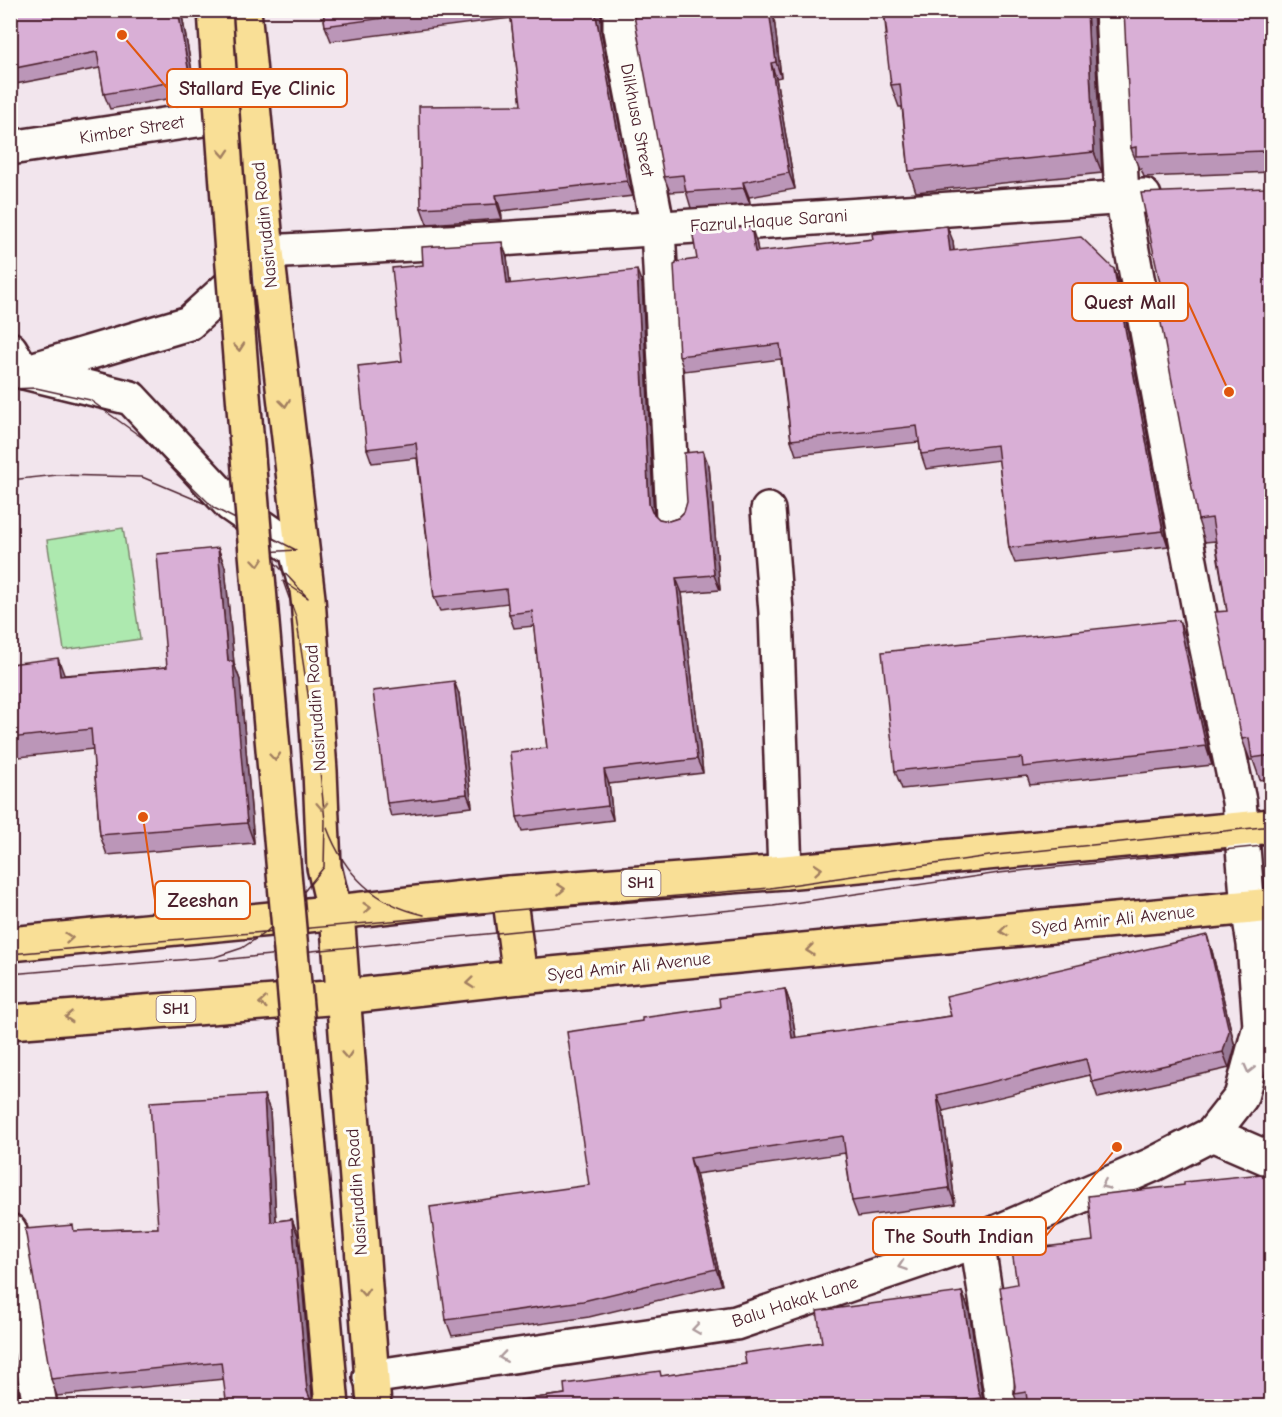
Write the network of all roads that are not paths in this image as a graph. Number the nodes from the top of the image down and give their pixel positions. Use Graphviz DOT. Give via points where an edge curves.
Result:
graph roads {
  1 [pos="215,10"];
  2 [pos="244,10"];
  3 [pos="620,10"];
  4 [pos="1112,10"];
  5 [pos="253,112"];
  6 [pos="10,148"];
  7 [pos="1168,195"];
  8 [pos="1122,197"];
  9 [pos="658,229"];
  10 [pos="267,252"];
  11 [pos="17,360"];
  12 [pos="768,510"];
  13 [pos="673,517"];
  14 [pos="308,598"];
  15 [pos="1256,827"];
  16 [pos="785,872"];
  17 [pos="509,893"];
  18 [pos="1260,906"];
  19 [pos="335,911"];
  20 [pos="10,944"];
  21 [pos="520,978"];
  22 [pos="342,997"];
  23 [pos="10,1022"];
  24 [pos="1212,1134"];
  25 [pos="1272,1160"];
  26 [pos="10,1231"];
  27 [pos="977,1241"];
  28 [pos="372,1392"];
  29 [pos="40,1407"];
  30 [pos="332,1407"];
  31 [pos="1003,1407"];
  1 -- 30 [label="main road, one-way, bridge" via="241,375"];
  2 -- 5 [label="main road, Nasiruddin Road"];
  3 -- 9 [label="street, Dilkhusa Street" via="620,31"];
  4 -- 8 [label="street"];
  5 -- 6 [label="street, Kimber Street"];
  5 -- 10 [label="main road, Nasiruddin Road"];
  7 -- 8 [label="street, Fazrul Haque Sarani"];
  8 -- 9 [label="street, Fazrul Haque Sarani"];
  8 -- 15 [label="street" via="1239,801"];
  9 -- 10 [label="street, Fazrul Haque Sarani"];
  9 -- 13 [label="street, Dilkhusa Street"];
  10 -- 11 [label="street" via="189,323"];
  10 -- 14 [label="main road, Nasiruddin Road, one-way"];
  11 -- 14 [label="street" via="131,398 231,505 296,550"];
  12 -- 16 [label="street" via="776,612"];
  14 -- 19 [label="main road, Nasiruddin Road, one-way" via="324,867"];
  16 -- 15 [label="main road, SH1, one-way"];
  15 -- 18 [label="street"];
  17 -- 16 [label="main road, SH1, one-way"];
  19 -- 17 [label="main road, SH1, one-way"];
  17 -- 21 [label="main road"];
  18 -- 21 [label="main road, Syed Amir Ali Avenue / SH1, one-way"];
  18 -- 24 [label="street, one-way" via="1254,944 1260,1026 1241,1098"];
  20 -- 19 [label="main road, SH1, one-way"];
  19 -- 22 [label="main road, Nasiruddin Road"];
  21 -- 22 [label="main road, Syed Amir Ali Avenue / SH1, one-way"];
  22 -- 23 [label="main road, Syed Amir Ali Avenue / SH1, one-way"];
  22 -- 28 [label="main road, Nasiruddin Road, one-way"];
  24 -- 25 [label="street"];
  24 -- 27 [label="street, Balu Hakak Lane, one-way" via="1152,1165"];
  26 -- 29 [label="street"];
  27 -- 28 [label="street, Balu Hakak Lane, one-way" via="736,1323"];
  27 -- 31 [label="street"];
}
